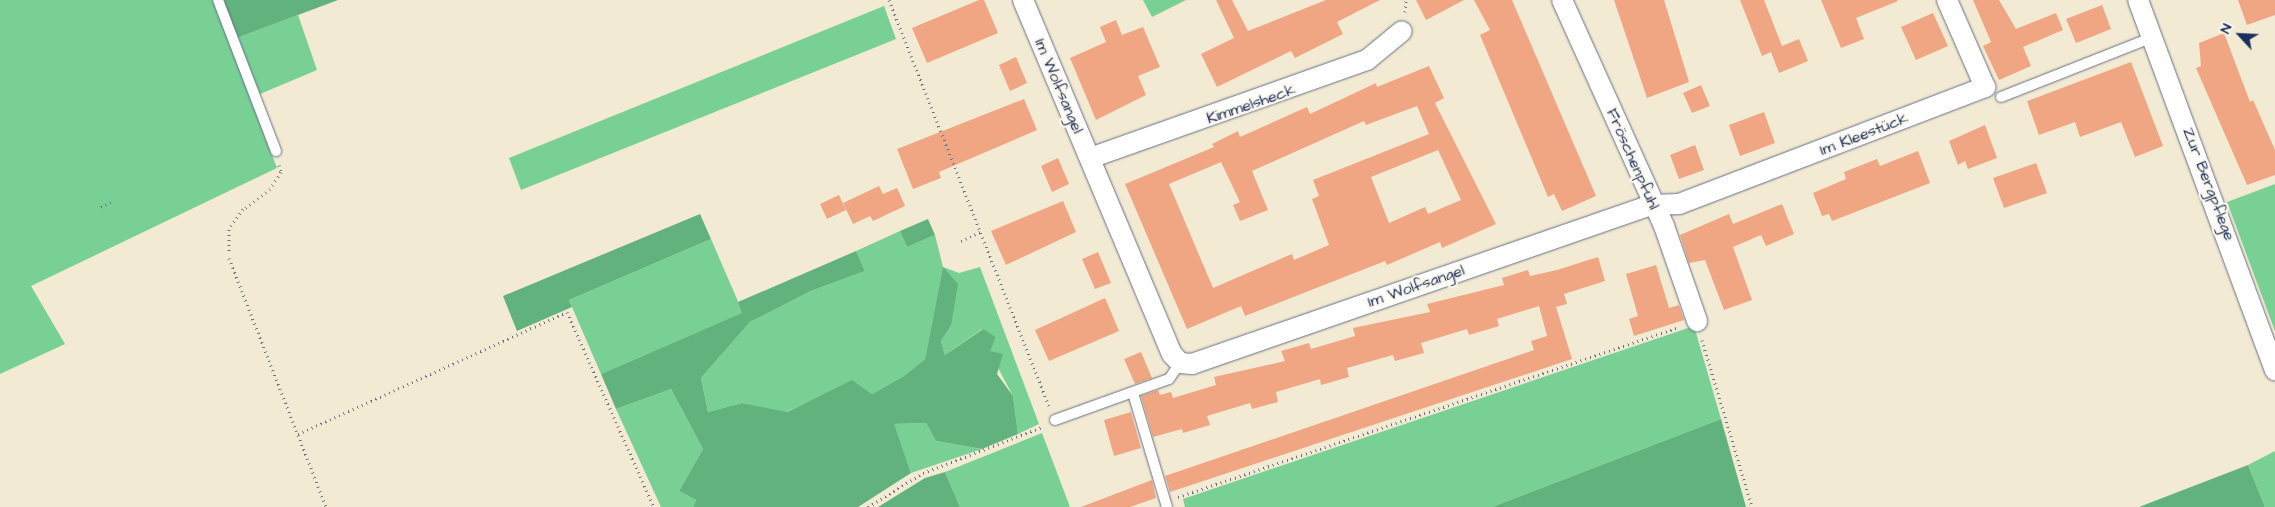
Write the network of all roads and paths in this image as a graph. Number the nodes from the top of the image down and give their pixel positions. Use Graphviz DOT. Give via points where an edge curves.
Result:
graph roads {
  1 [pos="218,0"];
  2 [pos="889,0"];
  3 [pos="1023,0"];
  4 [pos="1562,0"];
  5 [pos="1947,0"];
  6 [pos="2138,0"];
  7 [pos="1402,31"];
  8 [pos="2153,38"];
  9 [pos="2001,96"];
  10 [pos="276,151"];
  11 [pos="1090,158"];
  12 [pos="111,202"];
  13 [pos="1652,205"];
  14 [pos="102,207"];
  15 [pos="980,232"];
  16 [pos="961,241"];
  17 [pos="1697,321"];
  18 [pos="1180,363"];
  19 [pos="2275,370"];
  20 [pos="1134,393"];
  21 [pos="1055,420"];
  22 [pos="298,434"];
  23 [pos="1166,504"];
  24 [pos="326,507"];
  25 [pos="654,507"];
  26 [pos="868,507"];
  27 [pos="1752,507"];
  1 -- 10 [label="lane"];
  2 -- 15 [label="path"];
  3 -- 11 [label="street, Im Wolfsangel"];
  4 -- 13 [label="street, Fröschenpfuhl"];
  5 -- 13 [label="street, Im Kleestück" via="1985,87 1679,204"];
  6 -- 8 [label="street, Zur Bergpflege"];
  7 -- 11 [label="street, Kimmelsheck" via="1367,60"];
  8 -- 9 [label="lane"];
  8 -- 19 [label="street, Zur Bergpflege"];
  10 -- 22 [label="path" via="281,172 229,229 228,258"];
  11 -- 18 [label="street, Im Wolfsangel" via="1172,354"];
  12 -- 14 [label="path"];
  13 -- 17 [label="street, Fröschenpfuhl" via="1664,226"];
  13 -- 18 [label="street, Im Wolfsangel" via="1192,364"];
  15 -- 16 [label="path"];
  15 -- 21 [label="path"];
  17 -- 23 [label="path"];
  17 -- 27 [label="path"];
  18 -- 20 [label="lane" via="1170,379"];
  20 -- 21 [label="lane"];
  20 -- 23 [label="lane"];
  21 -- 26 [label="path" via="1021,438 923,474"];
  22 -- 24 [label="path"];
  22 -- 25 [label="path" via="567,312"];
}
